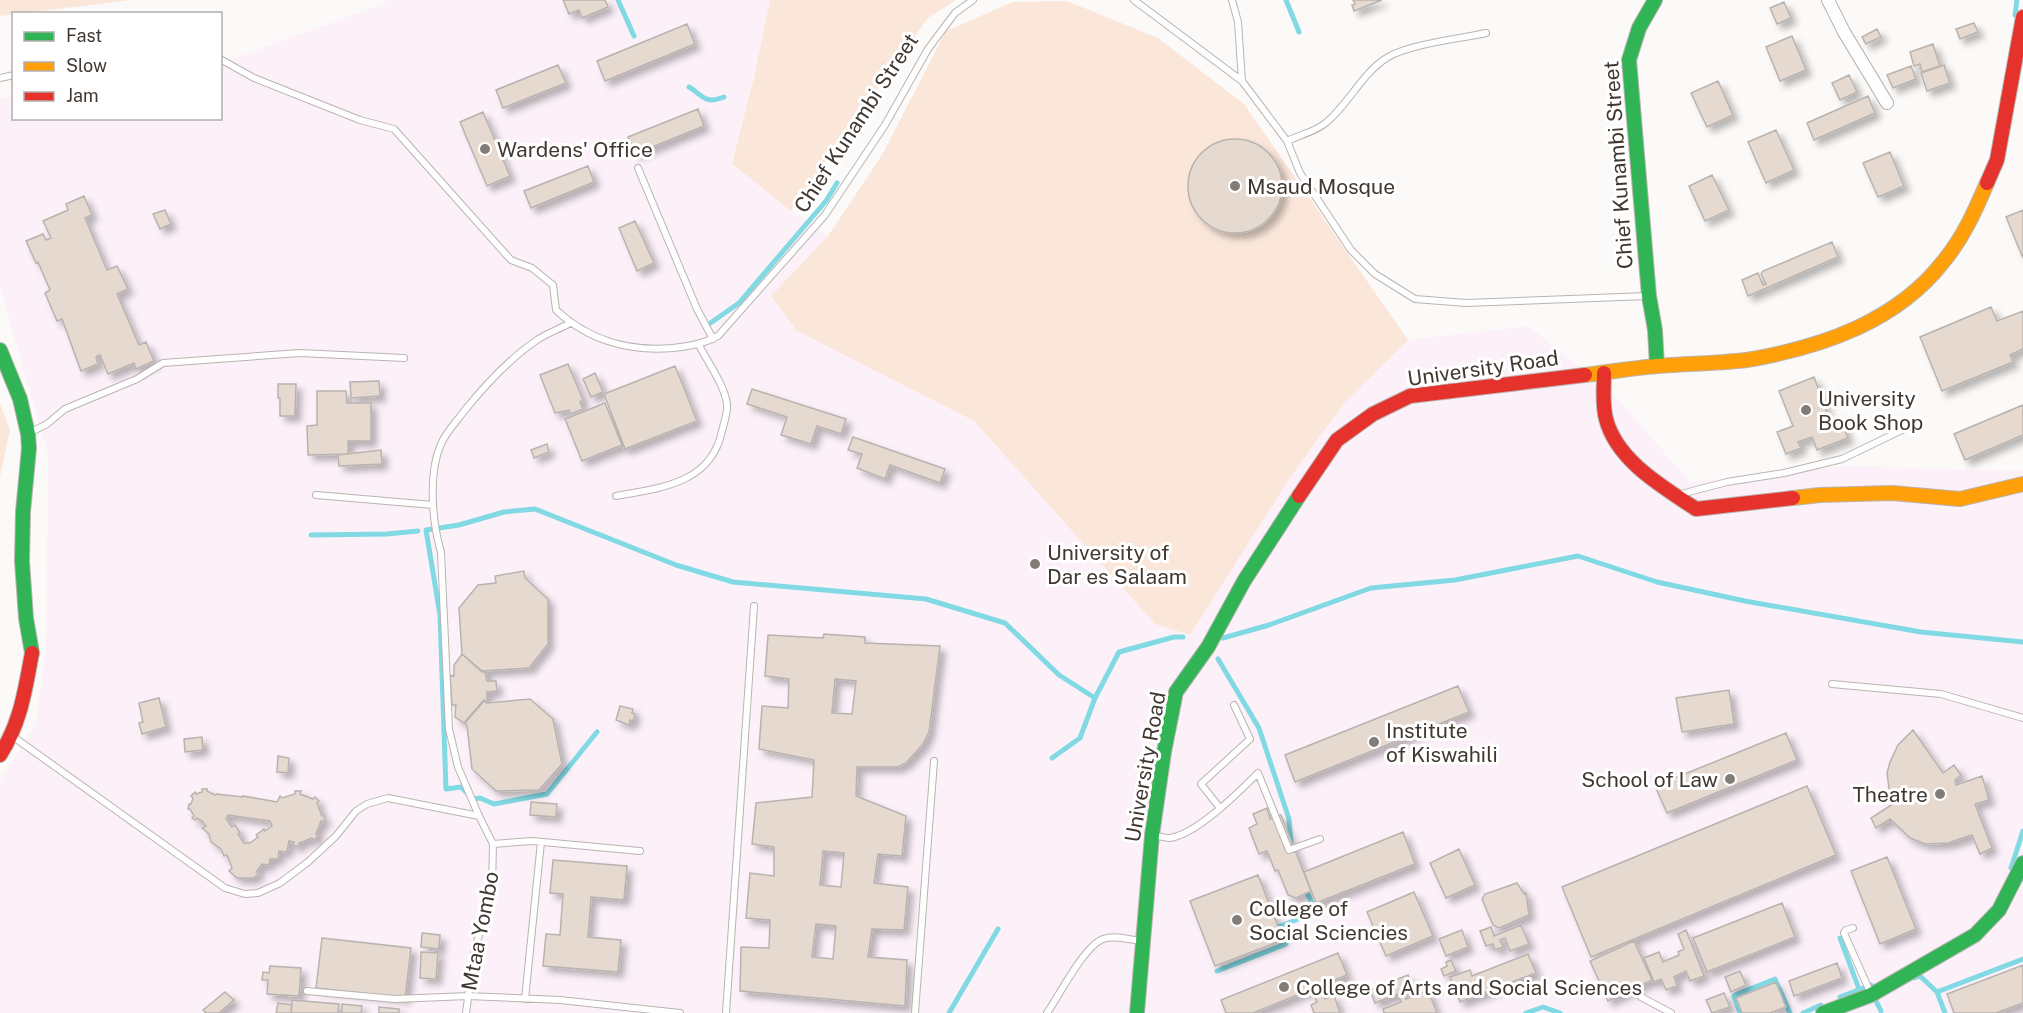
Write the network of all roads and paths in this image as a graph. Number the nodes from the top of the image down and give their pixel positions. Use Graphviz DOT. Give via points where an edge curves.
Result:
graph roads {
  1 [pos="973,0"];
  2 [pos="1134,0"];
  3 [pos="1232,0"];
  4 [pos="1655,0"];
  5 [pos="1828,0"];
  6 [pos="2023,17"];
  7 [pos="1486,33"];
  8 [pos="222,60"];
  9 [pos="1242,81"];
  10 [pos="1887,103"];
  11 [pos="1287,141"];
  12 [pos="638,168"];
  13 [pos="1649,296"];
  14 [pos="570,323"];
  15 [pos="712,339"];
  16 [pos="699,345"];
  17 [pos="0,350"];
  18 [pos="404,358"];
  19 [pos="1657,366"];
  20 [pos="1604,373"];
  21 [pos="1904,429"];
  22 [pos="28,434"];
  23 [pos="2023,484"];
  24 [pos="316,495"];
  25 [pos="1675,495"];
  26 [pos="616,496"];
  27 [pos="432,505"];
  28 [pos="754,606"];
  29 [pos="1832,684"];
  30 [pos="1234,705"];
  31 [pos="2023,718"];
  32 [pos="12,736"];
  33 [pos="0,755"];
  34 [pos="934,761"];
  35 [pos="1220,808"];
  36 [pos="479,816"];
  37 [pos="1152,835"];
  38 [pos="1320,839"];
  39 [pos="541,842"];
  40 [pos="493,844"];
  41 [pos="640,851"];
  42 [pos="2023,863"];
  43 [pos="1853,928"];
  44 [pos="1143,941"];
  45 [pos="1636,990"];
  46 [pos="307,991"];
  47 [pos="1871,994"];
  48 [pos="468,996"];
  49 [pos="525,999"];
  50 [pos="466,1013"];
  51 [pos="680,1013"];
  52 [pos="726,1013"];
  53 [pos="915,1013"];
  54 [pos="1047,1013"];
  55 [pos="1137,1013"];
  56 [pos="1671,1013"];
  57 [pos="1823,1013"];
  1 -- 15 [label="lane, Chief Kunambi Street" via="955,13 928,49 885,125 825,215"];
  2 -- 9 [label="lane, Chief Kunambi Street"];
  3 -- 9 [label="lane" via="1238,22"];
  4 -- 13 [label="street, Chief Kunambi Street" via="1637,32 1629,60"];
  5 -- 10 [label="street"];
  6 -- 19 [label="street, University Road" via="1997,160 1967,228 1943,263 1911,296 1848,332 1802,347 1743,360"];
  7 -- 11 [label="lane" via="1418,46 1389,57 1369,71 1326,123"];
  8 -- 14 [label="lane, Chief Kunambi Street" via="254,78 393,129 511,260 532,268 553,285 556,310"];
  9 -- 11 [label="lane, Chief Kunambi Street"];
  11 -- 13 [label="lane, Chief Kunambi Street" via="1300,173 1352,250 1375,274 1415,299 1466,303"];
  12 -- 15 [label="lane"];
  13 -- 19 [label="street, Chief Kunambi Street"];
  14 -- 16 [label="lane, Chief Kunambi Street" via="597,338 633,348"];
  14 -- 27 [label="lane, Mtaa Yombo" via="538,340 500,371 441,443"];
  15 -- 16 [label="lane, Chief Kunambi Street"];
  16 -- 26 [label="lane" via="727,405 716,450 708,463 677,483"];
  17 -- 22 [label="street" via="20,399"];
  18 -- 22 [label="lane" via="300,353 163,363 137,379 65,409"];
  19 -- 20 [label="street, University Road"];
  20 -- 25 [label="street" via="1605,415 1614,439 1634,462"];
  20 -- 37 [label="street, University Road" via="1410,396 1373,414 1337,440 1176,692"];
  21 -- 25 [label="lane" via="1842,459"];
  22 -- 32 [label="street" via="22,561 26,618 33,650"];
  23 -- 25 [label="street" via="1960,499 1892,494 1820,495 1696,509"];
  24 -- 27 [label="lane"];
  27 -- 36 [label="lane, Mtaa Yombo" via="441,552 449,729"];
  28 -- 52 [label="lane"];
  29 -- 31 [label="lane" via="1941,694"];
  30 -- 35 [label="lane" via="1250,739 1201,784"];
  32 -- 33 [label="street"];
  32 -- 36 [label="lane" via="225,888 245,894 258,893 289,876 367,804 388,798"];
  34 -- 53 [label="lane"];
  35 -- 37 [label="lane" via="1196,826 1170,838"];
  35 -- 38 [label="lane" via="1258,773 1289,850"];
  36 -- 40 [label="lane, Mtaa Yombo"];
  37 -- 44 [label="street, University Road"];
  39 -- 40 [label="lane"];
  39 -- 41 [label="lane"];
  39 -- 49 [label="lane"];
  40 -- 48 [label="lane, Mtaa Yombo" via="492,885 474,953"];
  42 -- 47 [label="street" via="1999,910 1975,935"];
  43 -- 47 [label="lane" via="1844,933"];
  44 -- 54 [label="lane" via="1103,938 1093,945"];
  44 -- 55 [label="street, University Road"];
  45 -- 56 [label="lane" via="1641,997"];
  46 -- 48 [label="lane" via="396,999"];
  47 -- 57 [label="street"];
  48 -- 49 [label="lane"];
  48 -- 50 [label="lane, Mtaa Yombo"];
  49 -- 51 [label="lane"];
}
